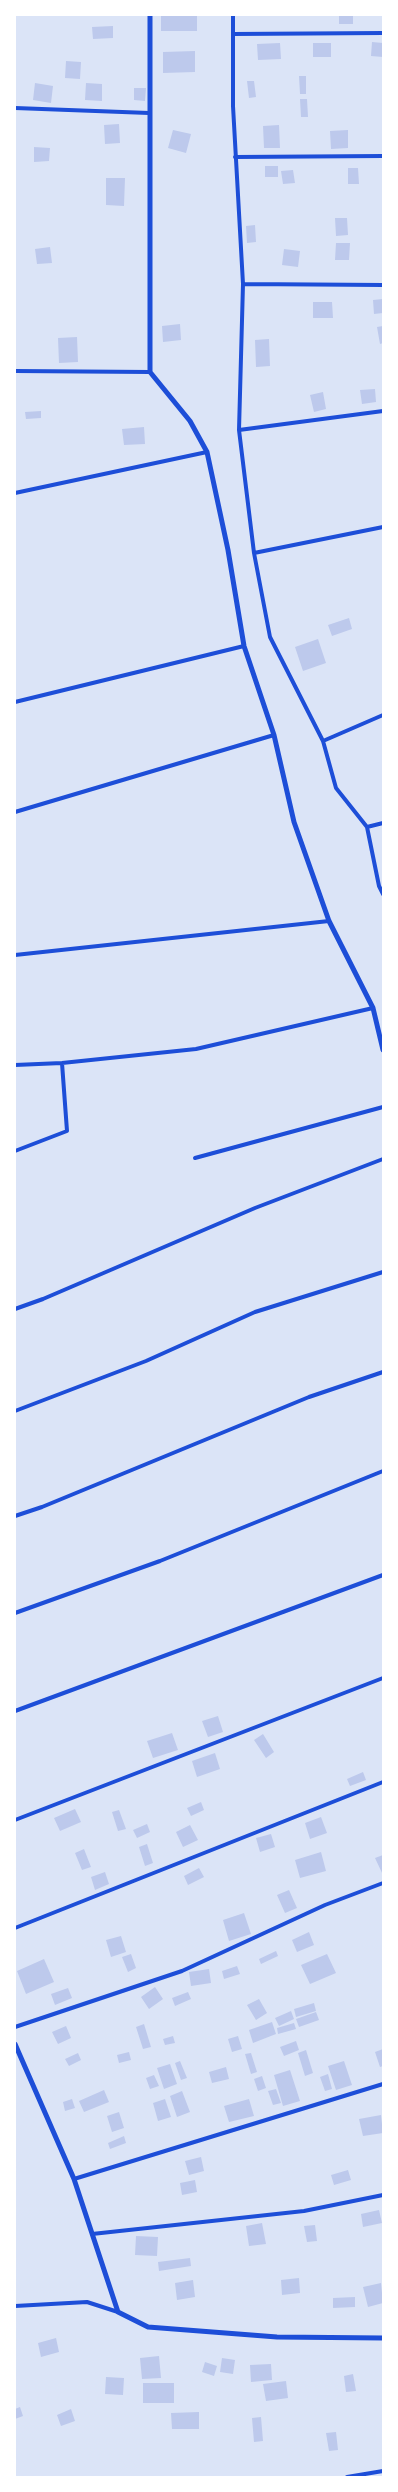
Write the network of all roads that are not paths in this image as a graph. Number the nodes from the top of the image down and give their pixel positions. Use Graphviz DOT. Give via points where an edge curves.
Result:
graph roads {
  1 [pos="150,15"];
  2 [pos="233,15"];
  3 [pos="383,33"];
  4 [pos="233,34"];
  5 [pos="15,108"];
  6 [pos="149,113"];
  7 [pos="383,156"];
  8 [pos="235,157"];
  9 [pos="243,284"];
  10 [pos="383,285"];
  11 [pos="15,370"];
  12 [pos="150,372"];
  13 [pos="383,411"];
  14 [pos="239,430"];
  15 [pos="207,452"];
  16 [pos="15,493"];
  17 [pos="383,526"];
  18 [pos="254,553"];
  19 [pos="244,646"];
  20 [pos="15,702"];
  21 [pos="383,715"];
  22 [pos="274,735"];
  23 [pos="323,741"];
  24 [pos="15,812"];
  25 [pos="383,823"];
  26 [pos="367,827"];
  27 [pos="383,894"];
  28 [pos="329,921"];
  29 [pos="15,955"];
  30 [pos="373,1008"];
  31 [pos="383,1050"];
  32 [pos="62,1063"];
  33 [pos="15,1065"];
  34 [pos="383,1108"];
  35 [pos="15,1151"];
  36 [pos="195,1158"];
  37 [pos="383,1159"];
  38 [pos="383,1272"];
  39 [pos="15,1308"];
  40 [pos="383,1372"];
  41 [pos="15,1410"];
  42 [pos="383,1471"];
  43 [pos="15,1516"];
  44 [pos="383,1575"];
  45 [pos="15,1613"];
  46 [pos="383,1678"];
  47 [pos="15,1711"];
  48 [pos="383,1782"];
  49 [pos="15,1820"];
  50 [pos="383,1883"];
  51 [pos="15,1928"];
  52 [pos="15,2027"];
  53 [pos="15,2044"];
  54 [pos="383,2084"];
  55 [pos="74,2179"];
  56 [pos="383,2195"];
  57 [pos="92,2234"];
  58 [pos="15,2306"];
  59 [pos="118,2312"];
  60 [pos="383,2338"];
  61 [pos="383,2472"];
  62 [pos="347,2477"];
  1 -- 6 [label="street"];
  2 -- 4 [label="lane"];
  3 -- 4 [label="lane"];
  4 -- 8 [label="lane"];
  5 -- 6 [label="lane"];
  6 -- 12 [label="street"];
  7 -- 8 [label="lane"];
  8 -- 9 [label="lane"];
  9 -- 10 [label="lane"];
  9 -- 14 [label="lane"];
  11 -- 12 [label="lane"];
  12 -- 15 [label="street" via="190,422"];
  13 -- 14 [label="lane"];
  14 -- 18 [label="lane"];
  15 -- 16 [label="lane"];
  15 -- 19 [label="street"];
  17 -- 18 [label="lane"];
  18 -- 23 [label="lane" via="270,637"];
  19 -- 20 [label="lane"];
  19 -- 22 [label="street"];
  21 -- 23 [label="lane"];
  22 -- 24 [label="lane"];
  22 -- 28 [label="street" via="294,822"];
  23 -- 26 [label="lane" via="336,788"];
  25 -- 26 [label="lane"];
  26 -- 27 [label="lane"];
  28 -- 29 [label="lane"];
  28 -- 30 [label="street"];
  30 -- 31 [label="street"];
  30 -- 32 [label="lane" via="196,1049"];
  32 -- 33 [label="lane"];
  32 -- 35 [label="lane" via="67,1130"];
  34 -- 36 [label="lane"];
  37 -- 39 [label="lane" via="255,1208"];
  38 -- 41 [label="lane" via="255,1312 146,1361"];
  40 -- 43 [label="lane" via="309,1397"];
  42 -- 45 [label="lane" via="160,1561"];
  44 -- 47 [label="lane"];
  46 -- 49 [label="lane"];
  48 -- 51 [label="lane"];
  50 -- 52 [label="lane" via="325,1905 182,1971"];
  53 -- 55 [label="street"];
  54 -- 55 [label="lane"];
  55 -- 57 [label="street"];
  56 -- 57 [label="lane" via="304,2211"];
  57 -- 59 [label="street"];
  58 -- 59 [label="lane" via="87,2302"];
  59 -- 60 [label="street" via="148,2327 277,2337"];
  61 -- 62 [label="lane"];
}
